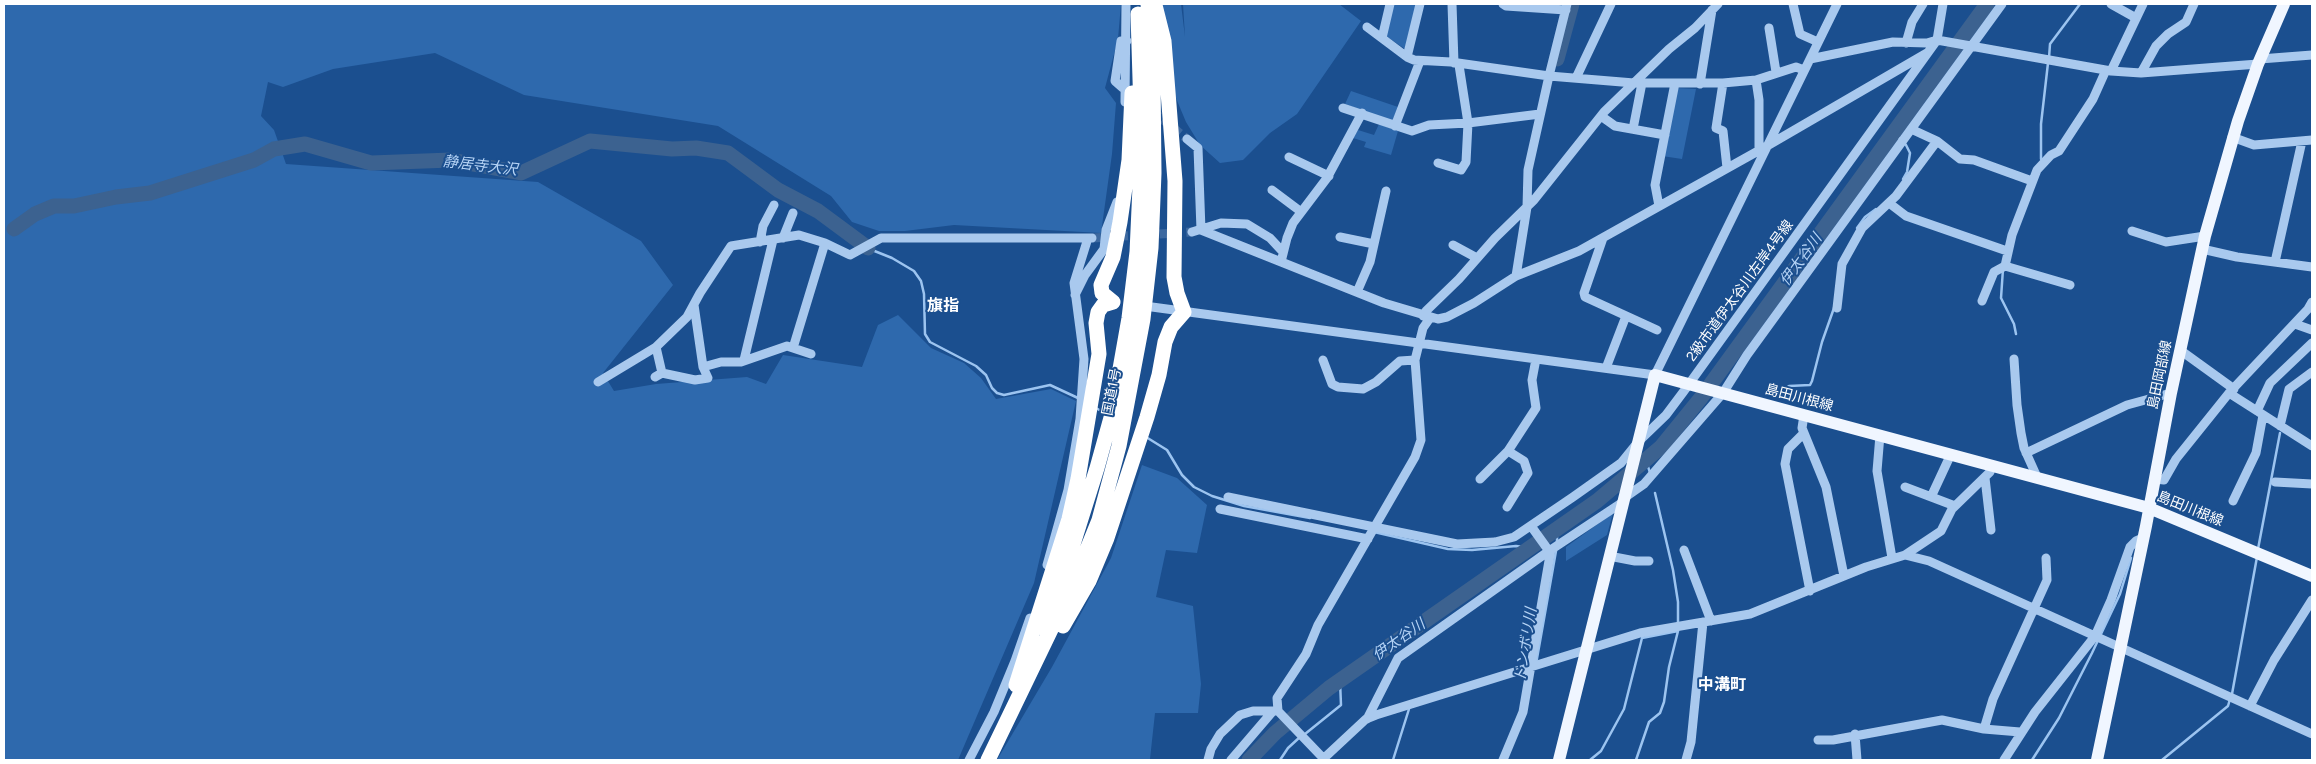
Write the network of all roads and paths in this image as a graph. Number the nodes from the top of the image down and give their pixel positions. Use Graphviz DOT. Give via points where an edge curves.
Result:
graph roads {
  1 [pos="1126,4"];
  2 [pos="1136,4"];
  3 [pos="1148,4"];
  4 [pos="1155,4"];
  5 [pos="1390,4"];
  6 [pos="1420,4"];
  7 [pos="1452,4"];
  8 [pos="1503,4"];
  9 [pos="1611,4"];
  10 [pos="1793,4"];
  11 [pos="1837,4"];
  12 [pos="1923,4"];
  13 [pos="1943,4"];
  14 [pos="2002,4"];
  15 [pos="2111,4"];
  16 [pos="2143,4"];
  17 [pos="2194,4"];
  18 [pos="2284,4"];
  19 [pos="1715,6"];
  20 [pos="1567,7"];
  21 [pos="2136,18"];
  22 [pos="1367,27"];
  23 [pos="1769,28"];
  24 [pos="1382,38"];
  25 [pos="1938,40"];
  26 [pos="1127,42"];
  27 [pos="1818,42"];
  28 [pos="1906,43"];
  29 [pos="1970,46"];
  30 [pos="1929,51"];
  31 [pos="2312,55"];
  32 [pos="1407,57"];
  33 [pos="1810,59"];
  34 [pos="1420,61"];
  35 [pos="2259,62"];
  36 [pos="1457,64"];
  37 [pos="1804,70"];
  38 [pos="2108,70"];
  39 [pos="1776,72"];
  40 [pos="2141,73"];
  41 [pos="1548,76"];
  42 [pos="1576,78"];
  43 [pos="1756,80"];
  44 [pos="1638,83"];
  45 [pos="1675,83"];
  46 [pos="1723,83"];
  47 [pos="1700,84"];
  48 [pos="1123,88"];
  49 [pos="1343,108"];
  50 [pos="1362,113"];
  51 [pos="1540,114"];
  52 [pos="1601,116"];
  53 [pos="1468,123"];
  54 [pos="1395,126"];
  55 [pos="1633,129"];
  56 [pos="1910,129"];
  57 [pos="1664,136"];
  58 [pos="2232,137"];
  59 [pos="1187,139"];
  60 [pos="2312,140"];
  61 [pos="1936,141"];
  62 [pos="2302,141"];
  63 [pos="1763,148"];
  64 [pos="1289,158"];
  65 [pos="1438,163"];
  66 [pos="1727,168"];
  67 [pos="1328,176"];
  68 [pos="2032,181"];
  69 [pos="1272,190"];
  70 [pos="1386,191"];
  71 [pos="1889,203"];
  72 [pos="774,204"];
  73 [pos="1659,206"];
  74 [pos="1527,207"];
  75 [pos="1300,211"];
  76 [pos="793,214"];
  77 [pos="2132,231"];
  78 [pos="1196,232"];
  79 [pos="1340,237"];
  80 [pos="783,238"];
  81 [pos="1603,238"];
  82 [pos="773,240"];
  83 [pos="760,242"];
  84 [pos="2204,242"];
  85 [pos="825,243"];
  86 [pos="1374,244"];
  87 [pos="1453,245"];
  88 [pos="1283,252"];
  89 [pos="2007,252"];
  90 [pos="1477,258"];
  91 [pos="1281,262"];
  92 [pos="2275,262"];
  93 [pos="2005,266"];
  94 [pos="2312,267"];
  95 [pos="1516,276"];
  96 [pos="2070,285"];
  97 [pos="1357,292"];
  98 [pos="1074,295"];
  99 [pos="1982,301"];
  100 [pos="2312,302"];
  101 [pos="694,305"];
  102 [pos="1152,307"];
  103 [pos="1837,308"];
  104 [pos="1184,312"];
  105 [pos="1626,316"];
  106 [pos="1426,317"];
  107 [pos="2295,324"];
  108 [pos="1657,330"];
  109 [pos="2312,330"];
  110 [pos="1418,342"];
  111 [pos="2312,343"];
  112 [pos="656,347"];
  113 [pos="793,348"];
  114 [pos="2180,350"];
  115 [pos="811,354"];
  116 [pos="1536,358"];
  117 [pos="2014,359"];
  118 [pos="744,360"];
  119 [pos="1323,360"];
  120 [pos="1415,360"];
  121 [pos="703,366"];
  122 [pos="1606,368"];
  123 [pos="2312,372"];
  124 [pos="1655,375"];
  125 [pos="598,382"];
  126 [pos="1691,384"];
  127 [pos="2232,391"];
  128 [pos="1721,392"];
  129 [pos="2171,393"];
  130 [pos="2260,413"];
  131 [pos="1804,415"];
  132 [pos="2280,426"];
  133 [pos="1804,433"];
  134 [pos="1880,435"];
  135 [pos="1638,442"];
  136 [pos="2312,446"];
  137 [pos="1508,451"];
  138 [pos="2026,453"];
  139 [pos="1951,454"];
  140 [pos="1992,465"];
  141 [pos="2037,477"];
  142 [pos="1985,478"];
  143 [pos="1480,479"];
  144 [pos="2155,479"];
  145 [pos="2274,482"];
  146 [pos="2312,484"];
  147 [pos="1905,487"];
  148 [pos="1228,497"];
  149 [pos="1931,497"];
  150 [pos="1624,498"];
  151 [pos="2233,501"];
  152 [pos="1955,506"];
  153 [pos="1507,507"];
  154 [pos="2149,508"];
  155 [pos="1220,510"];
  156 [pos="1531,526"];
  157 [pos="1375,527"];
  158 [pos="1991,530"];
  159 [pos="2143,538"];
  160 [pos="1368,539"];
  161 [pos="1550,550"];
  162 [pos="1684,550"];
  163 [pos="1905,555"];
  164 [pos="1610,556"];
  165 [pos="1892,558"];
  166 [pos="2046,558"];
  167 [pos="1649,561"];
  168 [pos="1844,576"];
  169 [pos="2312,576"];
  170 [pos="1810,591"];
  171 [pos="2312,600"];
  172 [pos="2034,608"];
  173 [pos="1707,621"];
  174 [pos="2095,636"];
  175 [pos="2120,647"];
  176 [pos="1586,650"];
  177 [pos="1532,667"];
  178 [pos="1014,692"];
  179 [pos="2250,706"];
  180 [pos="1277,712"];
  181 [pos="1366,719"];
  182 [pos="1984,729"];
  183 [pos="2020,732"];
  184 [pos="1855,734"];
  185 [pos="2312,734"];
  186 [pos="999,740"];
  187 [pos="1818,740"];
  188 [pos="1327,759"];
  189 [pos="969,760"];
  190 [pos="980,760"];
  191 [pos="988,760"];
  192 [pos="1208,760"];
  193 [pos="1231,760"];
  194 [pos="1503,760"];
  195 [pos="1559,760"];
  196 [pos="1686,760"];
  197 [pos="1857,760"];
  198 [pos="2004,760"];
  199 [pos="2097,760"];
  1 -- 26 [label="street"];
  2 -- 178 [label="highway, 国道1号" via="1142,143 1137,252 1120,372 1112,414 1083,516 1035,646"];
  2 -- 178 [label="highway" via="1128,160 1112,257 1101,285 1102,293 1118,303 1103,304 1098,312 1099,354 1078,479 1063,538"];
  3 -- 186 [label="highway, 国道1号" via="1153,74 1151,248 1143,319 1119,446 1098,520 1073,584"];
  4 -- 104 [label="highway" via="1164,40 1175,181 1174,277"];
  5 -- 24 [label="street"];
  6 -- 32 [label="street"];
  7 -- 36 [label="street"];
  8 -- 20 [label="street"];
  9 -- 42 [label="street"];
  10 -- 27 [label="street" via="1800,34"];
  11 -- 27 [label="street"];
  12 -- 28 [label="street" via="1912,22"];
  13 -- 25 [label="street"];
  14 -- 29 [label="street"];
  15 -- 21 [label="street"];
  16 -- 21 [label="street"];
  17 -- 40 [label="street" via="2186,22 2156,46"];
  18 -- 35 [label="main road, 島田岡部線"];
  19 -- 44 [label="street"];
  19 -- 47 [label="street"];
  20 -- 41 [label="street"];
  21 -- 38 [label="street"];
  22 -- 24 [label="street"];
  23 -- 39 [label="street"];
  24 -- 32 [label="street"];
  25 -- 28 [label="street"];
  25 -- 29 [label="street"];
  25 -- 30 [label="street, 2級市道伊太谷川左岸4号線"];
  26 -- 48 [label="street" via="1121,41 1114,81"];
  26 -- 98 [label="street" via="1124,140 1117,207 1106,230 1104,249"];
  27 -- 33 [label="street"];
  28 -- 33 [label="street" via="1893,42"];
  29 -- 38 [label="street"];
  29 -- 56 [label="street"];
  30 -- 63 [label="street"];
  30 -- 126 [label="street, 2級市道伊太谷川左岸4号線"];
  31 -- 35 [label="street"];
  32 -- 34 [label="street"];
  33 -- 37 [label="street"];
  34 -- 36 [label="street"];
  34 -- 54 [label="street"];
  35 -- 40 [label="street"];
  35 -- 58 [label="main road, 島田岡部線"];
  36 -- 41 [label="street"];
  36 -- 53 [label="street"];
  37 -- 39 [label="street" via="1796,67"];
  37 -- 63 [label="street"];
  38 -- 40 [label="street"];
  38 -- 68 [label="street" via="2059,151 2042,162"];
  39 -- 43 [label="street"];
  41 -- 42 [label="street"];
  41 -- 51 [label="street"];
  42 -- 44 [label="street"];
  43 -- 46 [label="street"];
  43 -- 63 [label="street"];
  44 -- 45 [label="street"];
  44 -- 52 [label="street"];
  44 -- 55 [label="street"];
  45 -- 47 [label="street"];
  45 -- 57 [label="street"];
  46 -- 47 [label="street"];
  46 -- 66 [label="street" via="1716,128 1723,131"];
  49 -- 50 [label="street"];
  50 -- 54 [label="street"];
  50 -- 67 [label="street"];
  51 -- 53 [label="street"];
  51 -- 74 [label="street" via="1528,170"];
  52 -- 55 [label="street" via="1615,126"];
  52 -- 74 [label="street"];
  53 -- 54 [label="street" via="1429,125 1412,131"];
  53 -- 65 [label="street" via="1468,150 1461,170"];
  55 -- 57 [label="street"];
  56 -- 61 [label="street"];
  56 -- 128 [label="street"];
  57 -- 73 [label="street" via="1655,185"];
  58 -- 62 [label="street" via="2254,145"];
  58 -- 84 [label="main road, 島田岡部線"];
  59 -- 78 [label="street" via="1198,148"];
  60 -- 62 [label="street"];
  61 -- 68 [label="street" via="1960,159 1974,160"];
  61 -- 71 [label="street"];
  62 -- 92 [label="street"];
  63 -- 66 [label="street"];
  63 -- 124 [label="street"];
  64 -- 67 [label="street"];
  66 -- 73 [label="street"];
  67 -- 75 [label="street"];
  68 -- 89 [label="street"];
  69 -- 75 [label="street"];
  70 -- 86 [label="street"];
  71 -- 89 [label="street" via="1906,216"];
  71 -- 103 [label="street" via="1862,228 1842,264"];
  72 -- 83 [label="street" via="763,226"];
  73 -- 81 [label="street"];
  74 -- 90 [label="street"];
  74 -- 95 [label="street"];
  75 -- 88 [label="street" via="1286,238"];
  76 -- 80 [label="street"];
  77 -- 84 [label="street" via="2166,242"];
  78 -- 88 [label="street" via="1222,223 1247,224 1270,238"];
  78 -- 91 [label="street"];
  79 -- 86 [label="street"];
  80 -- 82 [label="street"];
  80 -- 85 [label="street" via="799,235"];
  81 -- 95 [label="street"];
  81 -- 105 [label="street" via="1585,297"];
  82 -- 83 [label="street"];
  82 -- 118 [label="street"];
  83 -- 101 [label="street" via="731,246"];
  84 -- 92 [label="street"];
  84 -- 114 [label="main road, 島田岡部線"];
  85 -- 98 [label="street" via="850,255 881,238 1090,238 1074,283"];
  85 -- 113 [label="street"];
  86 -- 97 [label="street"];
  87 -- 90 [label="street"];
  88 -- 91 [label="street"];
  89 -- 93 [label="street"];
  90 -- 106 [label="street" via="1426,311"];
  91 -- 97 [label="street"];
  92 -- 94 [label="street"];
  93 -- 96 [label="street"];
  93 -- 99 [label="street" via="1994,272"];
  95 -- 106 [label="street" via="1448,317"];
  97 -- 106 [label="street"];
  98 -- 189 [label="street" via="1084,359 1080,419 1068,490 1016,661"];
  100 -- 107 [label="street"];
  101 -- 112 [label="street" via="687,317"];
  101 -- 121 [label="street"];
  102 -- 104 [label="street"];
  104 -- 110 [label="street"];
  104 -- 186 [label="highway" via="1171,326 1147,417 1107,538 1089,581"];
  105 -- 108 [label="street"];
  105 -- 122 [label="street"];
  106 -- 110 [label="street"];
  107 -- 109 [label="street"];
  107 -- 127 [label="street"];
  110 -- 116 [label="street"];
  110 -- 120 [label="street"];
  111 -- 130 [label="street" via="2270,383"];
  112 -- 121 [label="street" via="658,375 695,380 708,378"];
  112 -- 125 [label="street"];
  113 -- 115 [label="street"];
  113 -- 118 [label="street" via="787,346"];
  114 -- 127 [label="street"];
  114 -- 129 [label="main road, 島田岡部線"];
  116 -- 122 [label="street"];
  116 -- 137 [label="street" via="1532,380 1536,408"];
  117 -- 138 [label="street" via="2016,405"];
  118 -- 121 [label="street"];
  119 -- 120 [label="street" via="1332,384 1338,388 1364,389 1400,361"];
  120 -- 157 [label="street" via="1421,440"];
  122 -- 124 [label="street"];
  123 -- 132 [label="street" via="2289,388"];
  124 -- 126 [label="main road, 島田川根線"];
  124 -- 135 [label="main road"];
  126 -- 128 [label="main road, 島田川根線"];
  126 -- 135 [label="street, 2級市道伊太谷川左岸4号線"];
  127 -- 130 [label="street"];
  127 -- 144 [label="street" via="2176,459 2164,480"];
  128 -- 131 [label="main road, 島田川根線"];
  128 -- 150 [label="street" via="1644,484"];
  129 -- 138 [label="street" via="2127,405"];
  129 -- 144 [label="main road, 島田岡部線"];
  130 -- 132 [label="street"];
  130 -- 151 [label="street" via="2256,454"];
  131 -- 133 [label="street"];
  131 -- 134 [label="main road, 島田川根線"];
  132 -- 136 [label="street"];
  133 -- 168 [label="street" via="1826,487"];
  133 -- 170 [label="street" via="1788,449 1785,464"];
  134 -- 139 [label="main road, 島田川根線"];
  134 -- 165 [label="street" via="1877,471"];
  135 -- 150 [label="main road"];
  135 -- 156 [label="street, 2級市道伊太谷川左岸4号線" via="1621,463"];
  137 -- 143 [label="street"];
  137 -- 153 [label="street" via="1524,461 1528,473"];
  138 -- 141 [label="street"];
  139 -- 140 [label="main road, 島田川根線"];
  139 -- 149 [label="street"];
  140 -- 141 [label="main road, 島田川根線"];
  140 -- 142 [label="street"];
  141 -- 154 [label="main road, 島田川根線"];
  142 -- 152 [label="street"];
  142 -- 158 [label="street"];
  144 -- 154 [label="main road, 島田岡部線"];
  145 -- 146 [label="street"];
  147 -- 149 [label="street"];
  148 -- 157 [label="street, 2級市道伊太谷川左岸4号線"];
  149 -- 152 [label="street"];
  150 -- 161 [label="street"];
  150 -- 164 [label="main road"];
  152 -- 163 [label="street" via="1942,531"];
  154 -- 159 [label="main road, 島田岡部線"];
  154 -- 169 [label="main road, 島田川根線"];
  155 -- 160 [label="street"];
  156 -- 157 [label="street, 2級市道伊太谷川左岸4号線" via="1514,538 1457,544"];
  156 -- 161 [label="street"];
  157 -- 160 [label="street"];
  159 -- 174 [label="street" via="2130,547"];
  159 -- 175 [label="main road, 島田岡部線"];
  160 -- 180 [label="street" via="1318,625 1306,654 1282,690"];
  161 -- 177 [label="street"];
  161 -- 181 [label="street" via="1398,658"];
  162 -- 173 [label="street"];
  163 -- 165 [label="street"];
  163 -- 172 [label="street" via="1929,561"];
  164 -- 167 [label="street"];
  164 -- 176 [label="main road"];
  165 -- 168 [label="street"];
  166 -- 172 [label="street" via="2047,580"];
  168 -- 170 [label="street"];
  170 -- 173 [label="street" via="1750,614"];
  171 -- 179 [label="street" via="2274,660"];
  172 -- 174 [label="street"];
  172 -- 182 [label="street" via="1993,698"];
  173 -- 176 [label="street" via="1640,634"];
  173 -- 196 [label="street"];
  174 -- 175 [label="street"];
  174 -- 183 [label="street"];
  175 -- 179 [label="street"];
  175 -- 199 [label="main road, 島田岡部線"];
  176 -- 177 [label="street"];
  176 -- 195 [label="main road"];
  177 -- 181 [label="street"];
  177 -- 194 [label="street" via="1523,712"];
  178 -- 190 [label="highway, 国道1号"];
  179 -- 185 [label="street"];
  180 -- 188 [label="street"];
  180 -- 192 [label="street" via="1253,711 1235,719 1220,734"];
  180 -- 193 [label="street"];
  181 -- 188 [label="street"];
  182 -- 183 [label="street"];
  182 -- 184 [label="street" via="1942,720"];
  183 -- 198 [label="street"];
  184 -- 187 [label="street"];
  184 -- 197 [label="street"];
  186 -- 191 [label="highway, 国道1号"];
}
